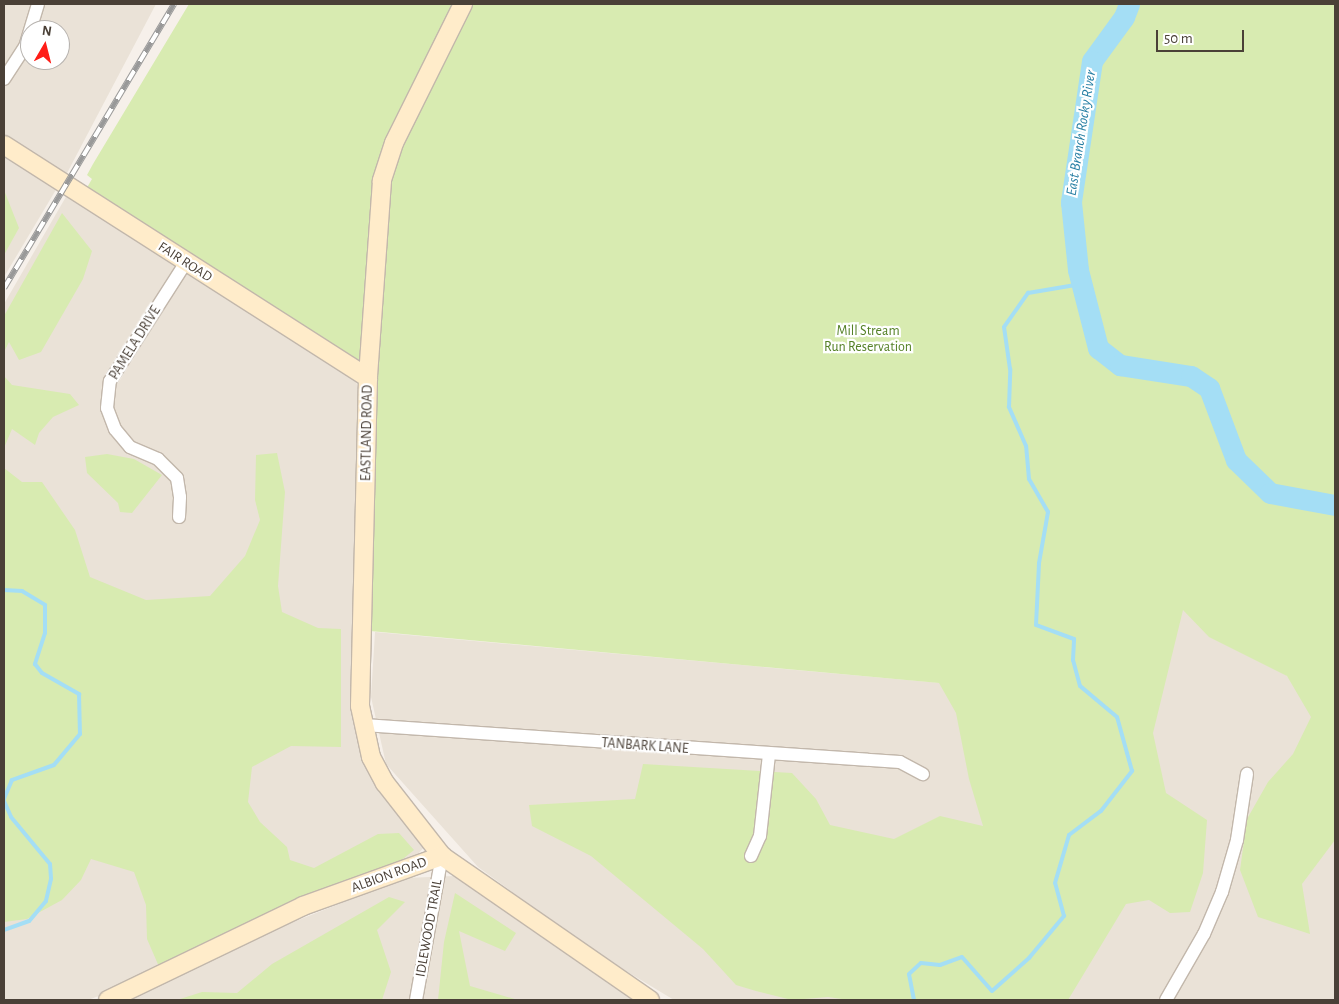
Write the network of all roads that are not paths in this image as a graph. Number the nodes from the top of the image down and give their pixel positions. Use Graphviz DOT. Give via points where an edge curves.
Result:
graph roads {
  1 [pos="38,4"];
  2 [pos="463,4"];
  3 [pos="4,79"];
  4 [pos="4,145"];
  5 [pos="186,262"];
  6 [pos="368,378"];
  7 [pos="179,517"];
  8 [pos="364,725"];
  9 [pos="769,755"];
  10 [pos="923,774"];
  11 [pos="1247,774"];
  12 [pos="442,856"];
  13 [pos="751,856"];
  14 [pos="108,1000"];
  15 [pos="416,1000"];
  16 [pos="650,1000"];
  17 [pos="1166,1000"];
  1 -- 3 [label="street" via="25,47"];
  2 -- 6 [label="street, EASTLAND ROAD" via="387,162 378,214"];
  4 -- 5 [label="street, FAIR ROAD"];
  5 -- 6 [label="street, FAIR ROAD"];
  5 -- 7 [label="street, PAMELA DRIVE" via="110,382 107,408 115,429 130,447 158,459 177,478"];
  6 -- 8 [label="street, EASTLAND ROAD" via="360,706"];
  8 -- 9 [label="street, TANBARK LANE"];
  8 -- 12 [label="street, EASTLAND ROAD" via="371,757 385,784"];
  9 -- 10 [label="street, TANBARK LANE" via="900,762"];
  9 -- 13 [label="street" via="760,836"];
  11 -- 17 [label="street" via="1237,840 1222,892 1204,934"];
  12 -- 14 [label="street, ALBION ROAD" via="303,906"];
  12 -- 15 [label="street, IDLEWOOD TRAIL"];
  12 -- 16 [label="street, ALBION ROAD"];
}
